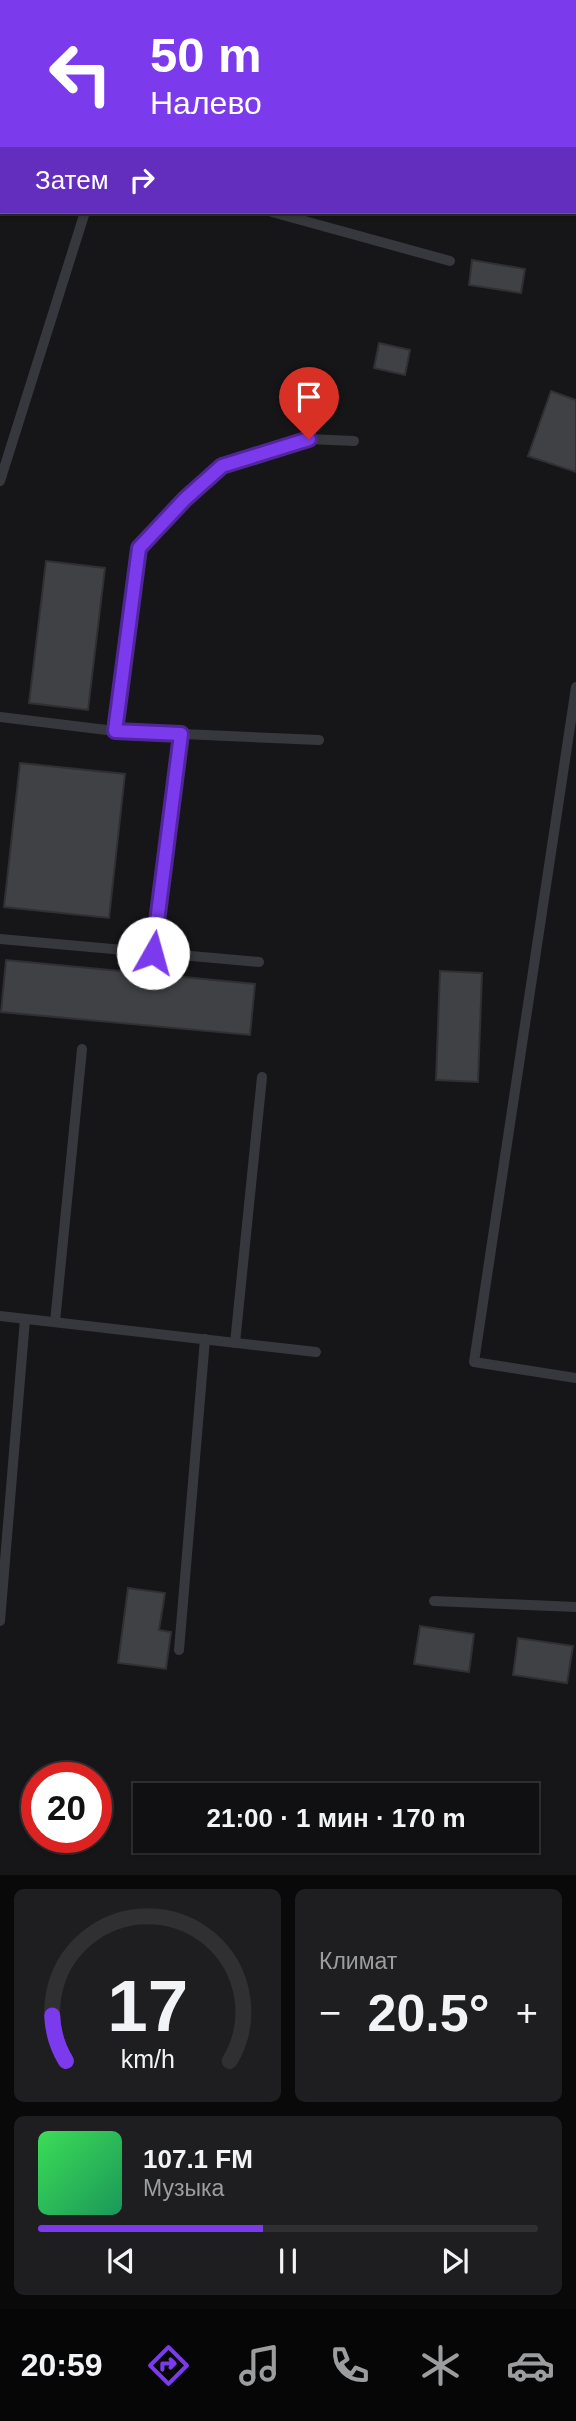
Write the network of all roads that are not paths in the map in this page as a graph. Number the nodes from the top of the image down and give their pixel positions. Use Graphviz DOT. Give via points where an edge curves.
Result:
graph roads {
  1 [pos="84,214"];
  2 [pos="279,214"];
  3 [pos="450,261"];
  4 [pos="354,441"];
  5 [pos="0,481"];
  6 [pos="576,687"];
  7 [pos="0,717"];
  8 [pos="115,731"];
  9 [pos="181,734"];
  10 [pos="319,740"];
  11 [pos="0,939"];
  12 [pos="153,953"];
  13 [pos="259,962"];
  14 [pos="82,1049"];
  15 [pos="262,1077"];
  16 [pos="0,1316"];
  17 [pos="24,1318"];
  18 [pos="55,1322"];
  19 [pos="205,1339"];
  20 [pos="235,1343"];
  21 [pos="316,1352"];
  22 [pos="576,1378"];
  23 [pos="434,1601"];
  24 [pos="576,1607"];
  25 [pos="0,1621"];
  26 [pos="179,1650"];
  1 -- 5 [label="lane"];
  2 -- 3 [label="lane"];
  4 -- 8 [label="lane" via="309,439 222,466 139,548"];
  6 -- 22 [label="lane" via="474,1362"];
  7 -- 8 [label="lane"];
  8 -- 9 [label="lane"];
  9 -- 10 [label="lane"];
  9 -- 12 [label="lane"];
  11 -- 12 [label="lane"];
  12 -- 13 [label="lane"];
  14 -- 18 [label="lane"];
  15 -- 20 [label="lane"];
  16 -- 17 [label="lane"];
  17 -- 18 [label="lane"];
  17 -- 25 [label="lane"];
  18 -- 19 [label="lane"];
  19 -- 20 [label="lane"];
  19 -- 26 [label="lane"];
  20 -- 21 [label="lane"];
  23 -- 24 [label="lane"];
}
